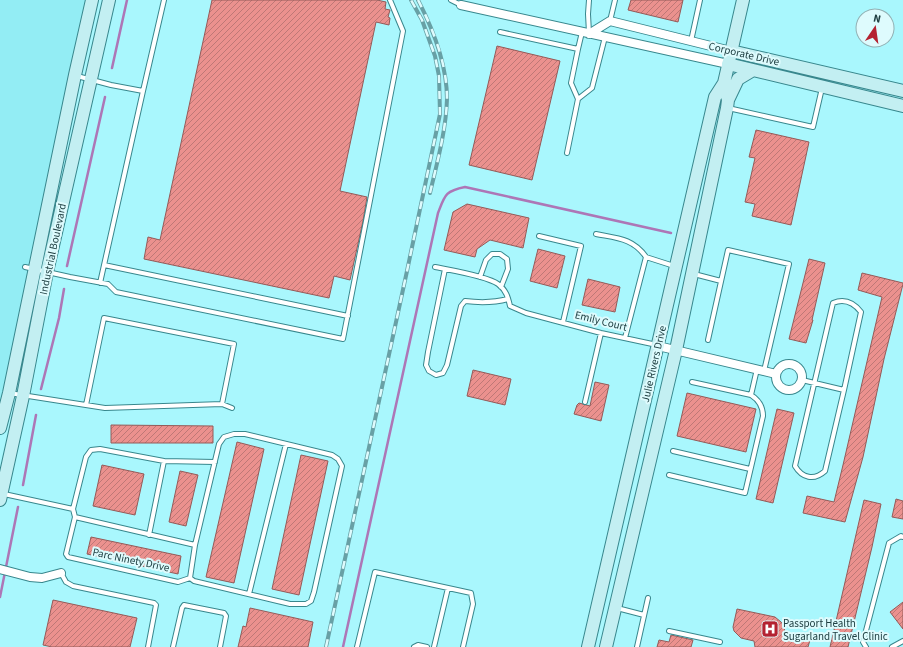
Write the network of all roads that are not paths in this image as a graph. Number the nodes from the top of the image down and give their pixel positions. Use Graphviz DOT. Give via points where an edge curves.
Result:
graph roads {
  1 [pos="92,0"];
  2 [pos="109,0"];
  3 [pos="164,0"];
  4 [pos="390,0"];
  5 [pos="451,0"];
  6 [pos="589,0"];
  7 [pos="614,0"];
  8 [pos="700,0"];
  9 [pos="743,0"];
  10 [pos="461,5"];
  11 [pos="610,21"];
  12 [pos="500,32"];
  13 [pos="586,33"];
  14 [pos="605,37"];
  15 [pos="691,42"];
  16 [pos="578,50"];
  17 [pos="731,51"];
  18 [pos="688,55"];
  19 [pos="728,64"];
  20 [pos="753,70"];
  21 [pos="75,75"];
  22 [pos="92,79"];
  23 [pos="724,83"];
  24 [pos="822,86"];
  25 [pos="143,91"];
  26 [pos="903,91"];
  27 [pos="578,99"];
  28 [pos="727,104"];
  29 [pos="903,106"];
  30 [pos="566,153"];
  31 [pos="596,234"];
  32 [pos="539,236"];
  33 [pos="646,257"];
  34 [pos="104,265"];
  35 [pos="435,267"];
  36 [pos="677,267"];
  37 [pos="30,268"];
  38 [pos="445,269"];
  39 [pos="47,272"];
  40 [pos="692,274"];
  41 [pos="480,277"];
  42 [pos="721,281"];
  43 [pos="100,283"];
  44 [pos="501,287"];
  45 [pos="508,298"];
  46 [pos="348,316"];
  47 [pos="563,322"];
  48 [pos="601,332"];
  49 [pos="626,338"];
  50 [pos="708,340"];
  51 [pos="658,346"];
  52 [pos="676,350"];
  53 [pos="760,370"];
  54 [pos="776,374"];
  55 [pos="802,380"];
  56 [pos="692,382"];
  57 [pos="814,383"];
  58 [pos="844,390"];
  59 [pos="9,393"];
  60 [pos="751,395"];
  61 [pos="23,396"];
  62 [pos="585,402"];
  63 [pos="222,404"];
  64 [pos="86,405"];
  65 [pos="232,408"];
  66 [pos="0,428"];
  67 [pos="286,444"];
  68 [pos="673,450"];
  69 [pos="164,461"];
  70 [pos="215,462"];
  71 [pos="750,469"];
  72 [pos="669,475"];
  73 [pos="623,494"];
  74 [pos="1,497"];
  75 [pos="640,497"];
  76 [pos="73,509"];
  77 [pos="75,517"];
  78 [pos="149,535"];
  79 [pos="903,537"];
  80 [pos="196,545"];
  81 [pos="0,569"];
  82 [pos="61,573"];
  83 [pos="190,578"];
  84 [pos="448,588"];
  85 [pos="249,594"];
  86 [pos="648,598"];
  87 [pos="615,608"];
  88 [pos="644,615"];
  89 [pos="669,631"];
  90 [pos="903,641"];
  91 [pos="720,642"];
  92 [pos="148,647"];
  93 [pos="173,647"];
  94 [pos="220,647"];
  95 [pos="357,647"];
  96 [pos="414,647"];
  97 [pos="427,647"];
  98 [pos="434,647"];
  99 [pos="463,647"];
  100 [pos="588,647"];
  101 [pos="606,647"];
  102 [pos="636,647"];
  103 [pos="866,647"];
  104 [pos="892,647"];
  1 -- 21 [label="street, Industrial Boulevard"];
  2 -- 22 [label="street, Industrial Boulevard"];
  3 -- 25 [label="lane"];
  4 -- 46 [label="lane" via="403,31"];
  5 -- 10 [label="lane"];
  6 -- 13 [label="lane"];
  7 -- 11 [label="lane"];
  8 -- 15 [label="lane"];
  9 -- 17 [label="street, Julie Rivers Drive"];
  10 -- 13 [label="street, Corporate Drive"];
  11 -- 13 [label="street"];
  11 -- 15 [label="street, Corporate Drive"];
  12 -- 16 [label="lane"];
  13 -- 14 [label="street, Corporate Drive"];
  13 -- 16 [label="lane"];
  14 -- 18 [label="street, Corporate Drive"];
  14 -- 27 [label="lane" via="592,88"];
  15 -- 17 [label="street, Corporate Drive"];
  15 -- 18 [label="street"];
  16 -- 27 [label="lane" via="571,83"];
  17 -- 19 [label="street, Julie Rivers Drive"];
  17 -- 26 [label="street, Corporate Drive"];
  18 -- 19 [label="street, Corporate Drive"];
  19 -- 20 [label="street, Corporate Drive"];
  19 -- 23 [label="street, Julie Rivers Drive"];
  20 -- 24 [label="street, Corporate Drive"];
  20 -- 28 [label="street" via="738,79"];
  21 -- 22 [label="lane"];
  21 -- 37 [label="street, Industrial Boulevard"];
  22 -- 25 [label="lane"];
  22 -- 39 [label="street, Industrial Boulevard"];
  23 -- 28 [label="street, Julie Rivers Drive"];
  23 -- 36 [label="street, Julie Rivers Drive" via="715,98"];
  24 -- 28 [label="lane" via="813,127"];
  24 -- 29 [label="street, Corporate Drive"];
  25 -- 34 [label="lane"];
  27 -- 30 [label="lane"];
  28 -- 40 [label="street, Julie Rivers Drive"];
  31 -- 33 [label="lane" via="634,244"];
  32 -- 47 [label="lane" via="581,246"];
  33 -- 36 [label="lane"];
  33 -- 49 [label="lane"];
  34 -- 43 [label="lane"];
  34 -- 46 [label="lane"];
  35 -- 38 [label="lane"];
  36 -- 40 [label="street"];
  36 -- 51 [label="street, Julie Rivers Drive"];
  37 -- 39 [label="lane"];
  37 -- 59 [label="street, Industrial Boulevard"];
  38 -- 41 [label="lane"];
  38 -- 45 [label="lane" via="428,352 426,365 429,372 436,375 443,373 461,306 465,300 483,303"];
  39 -- 43 [label="lane"];
  39 -- 61 [label="street, Industrial Boulevard"];
  40 -- 42 [label="lane"];
  40 -- 52 [label="street, Julie Rivers Drive"];
  41 -- 44 [label="lane"];
  41 -- 44 [label="lane" via="486,260 492,254 500,254 507,259 508,269"];
  42 -- 50 [label="lane"];
  42 -- 53 [label="lane" via="728,250 789,264"];
  43 -- 46 [label="lane" via="108,284 116,292 343,339"];
  44 -- 45 [label="lane, Emily Court"];
  45 -- 47 [label="lane, Emily Court" via="510,306 526,313"];
  47 -- 48 [label="lane, Emily Court"];
  48 -- 49 [label="lane, Emily Court"];
  48 -- 62 [label="lane"];
  49 -- 51 [label="lane, Emily Court"];
  51 -- 52 [label="street, Emily Court"];
  51 -- 73 [label="street, Julie Rivers Drive"];
  52 -- 53 [label="street, Emily Court"];
  52 -- 75 [label="street, Julie Rivers Drive"];
  53 -- 54 [label="street, Emily Court"];
  53 -- 60 [label="lane"];
  54 -- 55 [label="street" via="778,383 784,389 797,387"];
  54 -- 55 [label="street" via="784,364 792,364 800,368"];
  55 -- 57 [label="lane"];
  56 -- 60 [label="lane"];
  57 -- 58 [label="lane"];
  57 -- 58 [label="lane" via="833,303 846,301 861,312"];
  57 -- 58 [label="lane" via="795,466 800,473 809,477 819,476 825,471"];
  59 -- 61 [label="lane"];
  59 -- 66 [label="street, Industrial Boulevard"];
  60 -- 71 [label="lane" via="757,399 763,410"];
  61 -- 64 [label="lane"];
  61 -- 74 [label="street, Industrial Boulevard"];
  63 -- 64 [label="lane" via="105,408"];
  63 -- 64 [label="lane" via="234,344 104,318"];
  63 -- 65 [label="lane"];
  67 -- 70 [label="lane" via="245,434 224,436 219,444"];
  67 -- 85 [label="lane"];
  67 -- 85 [label="lane" via="332,455 342,466 314,592 311,601 306,604 290,604"];
  68 -- 71 [label="lane"];
  69 -- 70 [label="lane"];
  69 -- 76 [label="lane" via="100,449 91,450 86,457"];
  69 -- 78 [label="lane"];
  70 -- 80 [label="lane"];
  71 -- 72 [label="lane" via="744,493"];
  73 -- 75 [label="street"];
  73 -- 100 [label="street, Julie Rivers Drive"];
  74 -- 76 [label="lane"];
  75 -- 87 [label="street, Julie Rivers Drive"];
  76 -- 77 [label="lane"];
  77 -- 78 [label="lane"];
  77 -- 83 [label="lane, Parc Ninety Drive" via="66,554 68,558 178,582"];
  78 -- 80 [label="lane"];
  79 -- 103 [label="lane" via="889,543 864,642"];
  80 -- 83 [label="lane"];
  81 -- 82 [label="street" via="42,578"];
  82 -- 92 [label="lane" via="66,582 73,586 154,603 156,605"];
  83 -- 85 [label="lane"];
  84 -- 95 [label="lane" via="374,572"];
  84 -- 98 [label="lane"];
  84 -- 99 [label="lane" via="471,593 473,604"];
  86 -- 88 [label="lane"];
  87 -- 88 [label="lane"];
  87 -- 101 [label="street, Julie Rivers Drive"];
  88 -- 102 [label="lane"];
  89 -- 91 [label="lane"];
  90 -- 104 [label="lane"];
  93 -- 94 [label="lane" via="184,605 224,613 226,616"];
  96 -- 97 [label="lane" via="418,644"];
}
